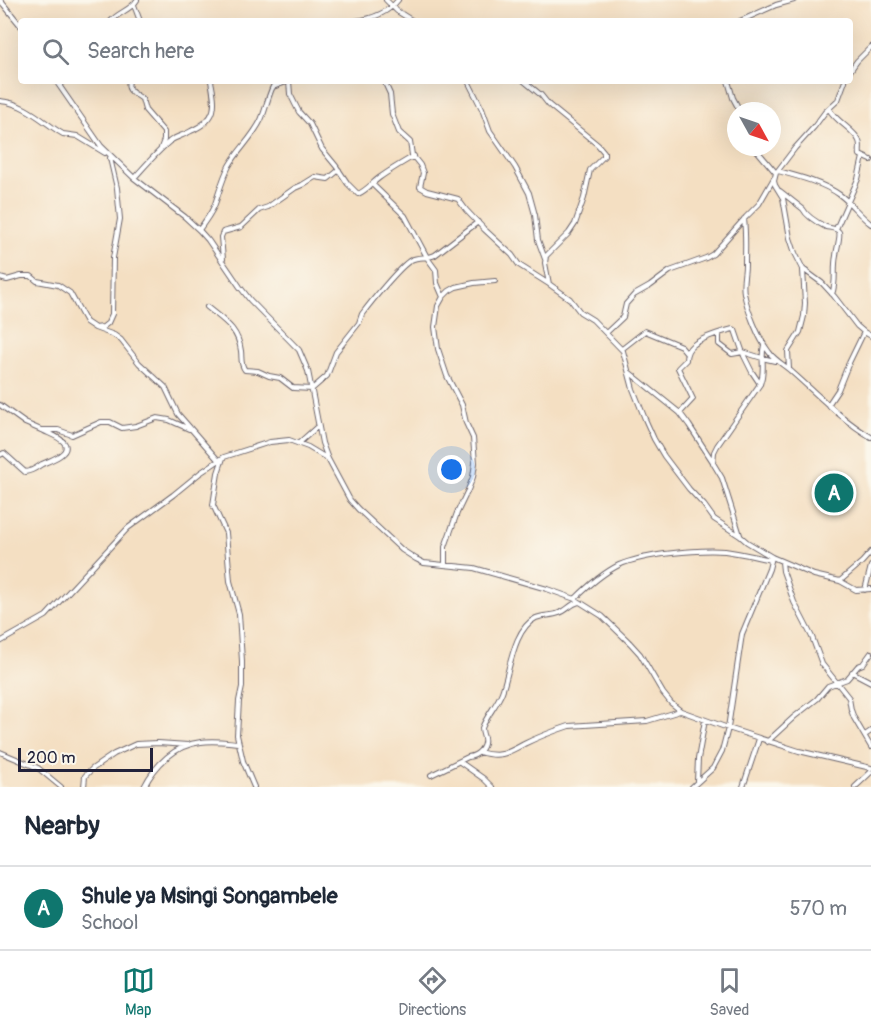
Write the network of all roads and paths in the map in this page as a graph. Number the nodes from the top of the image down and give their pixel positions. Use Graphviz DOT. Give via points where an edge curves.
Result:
graph roads {
  1 [pos="0,0"];
  2 [pos="137,0"];
  3 [pos="386,0"];
  4 [pos="398,0"];
  5 [pos="794,0"];
  6 [pos="134,5"];
  7 [pos="392,7"];
  8 [pos="114,18"];
  9 [pos="139,18"];
  10 [pos="369,18"];
  11 [pos="408,18"];
  12 [pos="747,18"];
  13 [pos="18,22"];
  14 [pos="871,47"];
  15 [pos="853,67"];
  16 [pos="129,84"];
  17 [pos="211,84"];
  18 [pos="274,84"];
  19 [pos="280,84"];
  20 [pos="289,84"];
  21 [pos="385,84"];
  22 [pos="470,84"];
  23 [pos="528,84"];
  24 [pos="729,84"];
  25 [pos="844,84"];
  26 [pos="60,86"];
  27 [pos="272,87"];
  28 [pos="0,101"];
  29 [pos="735,102"];
  30 [pos="829,109"];
  31 [pos="159,151"];
  32 [pos="414,156"];
  33 [pos="761,156"];
  34 [pos="110,157"];
  35 [pos="863,157"];
  36 [pos="871,160"];
  37 [pos="339,170"];
  38 [pos="776,174"];
  39 [pos="134,178"];
  40 [pos="372,184"];
  41 [pos="779,190"];
  42 [pos="848,201"];
  43 [pos="744,219"];
  44 [pos="478,222"];
  45 [pos="871,224"];
  46 [pos="836,229"];
  47 [pos="200,230"];
  48 [pos="428,259"];
  49 [pos="545,259"];
  50 [pos="223,260"];
  51 [pos="804,269"];
  52 [pos="0,278"];
  53 [pos="495,280"];
  54 [pos="549,284"];
  55 [pos="832,294"];
  56 [pos="442,297"];
  57 [pos="207,308"];
  58 [pos="95,328"];
  59 [pos="864,332"];
  60 [pos="606,333"];
  61 [pos="719,334"];
  62 [pos="871,336"];
  63 [pos="764,345"];
  64 [pos="622,349"];
  65 [pos="686,352"];
  66 [pos="743,352"];
  67 [pos="762,358"];
  68 [pos="776,361"];
  69 [pos="789,369"];
  70 [pos="628,372"];
  71 [pos="760,384"];
  72 [pos="312,389"];
  73 [pos="0,405"];
  74 [pos="828,405"];
  75 [pos="680,413"];
  76 [pos="318,425"];
  77 [pos="41,430"];
  78 [pos="192,430"];
  79 [pos="871,437"];
  80 [pos="299,444"];
  81 [pos="714,452"];
  82 [pos="0,454"];
  83 [pos="708,455"];
  84 [pos="224,457"];
  85 [pos="328,459"];
  86 [pos="219,461"];
  87 [pos="713,463"];
  88 [pos="740,536"];
  89 [pos="871,552"];
  90 [pos="771,559"];
  91 [pos="780,561"];
  92 [pos="445,565"];
  93 [pos="871,566"];
  94 [pos="769,569"];
  95 [pos="840,581"];
  96 [pos="871,589"];
  97 [pos="865,590"];
  98 [pos="578,601"];
  99 [pos="0,642"];
  100 [pos="871,653"];
  101 [pos="852,672"];
  102 [pos="871,682"];
  103 [pos="838,683"];
  104 [pos="681,711"];
  105 [pos="705,720"];
  106 [pos="728,728"];
  107 [pos="871,731"];
  108 [pos="865,735"];
  109 [pos="759,739"];
  110 [pos="238,742"];
  111 [pos="767,742"];
  112 [pos="188,745"];
  113 [pos="871,747"];
  114 [pos="0,752"];
  115 [pos="479,752"];
  116 [pos="459,761"];
  117 [pos="871,770"];
  118 [pos="431,775"];
  119 [pos="697,781"];
  120 [pos="61,787"];
  121 [pos="84,787"];
  122 [pos="144,787"];
  123 [pos="254,787"];
  124 [pos="492,787"];
  125 [pos="692,787"];
  126 [pos="743,787"];
  127 [pos="855,787"];
  1 -- 13 [label="street"];
  2 -- 6 [label="street"];
  3 -- 7 [label="street"];
  4 -- 7 [label="street"];
  5 -- 12 [label="street"];
  6 -- 8 [label="street"];
  6 -- 9 [label="street"];
  7 -- 10 [label="street"];
  7 -- 11 [label="street"];
  14 -- 15 [label="street"];
  16 -- 31 [label="street" via="129,90 142,99 145,110 164,132"];
  17 -- 31 [label="street" via="214,107 209,120 171,140"];
  18 -- 27 [label="street"];
  19 -- 27 [label="street"];
  20 -- 37 [label="street" via="299,112"];
  21 -- 32 [label="street" via="399,132 410,142"];
  22 -- 49 [label="street" via="490,131 529,193"];
  23 -- 49 [label="street" via="605,154 590,171 575,224"];
  24 -- 29 [label="street"];
  25 -- 30 [label="street" via="838,100"];
  26 -- 34 [label="street"];
  27 -- 47 [label="street" via="260,122 230,164"];
  28 -- 34 [label="street" via="22,106 63,134 78,136"];
  30 -- 35 [label="street" via="857,137"];
  30 -- 38 [label="street"];
  31 -- 39 [label="street"];
  32 -- 40 [label="street"];
  32 -- 44 [label="street" via="423,173 420,187 458,199"];
  33 -- 38 [label="street"];
  34 -- 39 [label="street"];
  34 -- 58 [label="street" via="120,219 113,258 112,314 108,323"];
  35 -- 36 [label="street"];
  35 -- 42 [label="street"];
  37 -- 40 [label="street" via="358,194"];
  37 -- 50 [label="street" via="328,179 315,177 259,210 241,226 223,232"];
  38 -- 41 [label="street" via="775,185"];
  38 -- 42 [label="street" via="812,181"];
  38 -- 43 [label="street" via="759,204"];
  39 -- 47 [label="street"];
  40 -- 48 [label="street" via="405,216"];
  41 -- 46 [label="street" via="810,217"];
  41 -- 51 [label="street" via="790,238"];
  42 -- 45 [label="street"];
  42 -- 46 [label="street"];
  43 -- 60 [label="street" via="710,256 670,272 634,295 626,304 623,317"];
  43 -- 63 [label="street" via="743,290"];
  44 -- 48 [label="street"];
  44 -- 54 [label="street" via="519,265"];
  46 -- 55 [label="street" via="840,237"];
  47 -- 50 [label="street"];
  48 -- 56 [label="street"];
  48 -- 72 [label="street" via="416,258 403,266 364,311 336,352 327,376"];
  49 -- 54 [label="street"];
  50 -- 72 [label="street" via="250,300 298,350"];
  51 -- 55 [label="street"];
  51 -- 69 [label="street" via="804,316 800,332 788,351"];
  52 -- 58 [label="street" via="31,276 58,285 70,294 86,322"];
  53 -- 56 [label="street" via="461,286"];
  54 -- 60 [label="street"];
  55 -- 59 [label="street"];
  56 -- 92 [label="street" via="436,341 447,376 463,407 475,463 446,547"];
  57 -- 72 [label="street" via="237,334 245,370 280,378 293,388"];
  58 -- 78 [label="street" via="125,344 168,390 175,410"];
  59 -- 62 [label="street"];
  59 -- 74 [label="street"];
  60 -- 64 [label="street"];
  61 -- 65 [label="street" via="699,340"];
  61 -- 66 [label="street" via="719,344 726,351"];
  61 -- 66 [label="street" via="735,330"];
  63 -- 67 [label="street"];
  63 -- 68 [label="street"];
  64 -- 65 [label="street" via="645,331 681,346"];
  64 -- 70 [label="street"];
  65 -- 75 [label="street" via="686,360 678,369 693,399"];
  66 -- 67 [label="street"];
  66 -- 71 [label="street"];
  67 -- 68 [label="street"];
  67 -- 71 [label="street" via="764,372"];
  68 -- 69 [label="street"];
  69 -- 74 [label="street"];
  70 -- 75 [label="street"];
  70 -- 88 [label="street" via="642,414 664,456 714,519"];
  71 -- 81 [label="street"];
  72 -- 76 [label="street"];
  73 -- 77 [label="street" via="18,420"];
  74 -- 79 [label="street"];
  75 -- 83 [label="street"];
  76 -- 80 [label="street"];
  76 -- 85 [label="street"];
  77 -- 78 [label="street" via="72,435 101,422 122,428 157,418"];
  77 -- 82 [label="street" via="66,446 35,470 21,469 4,453"];
  78 -- 86 [label="street"];
  80 -- 84 [label="street" via="289,440 270,442"];
  80 -- 85 [label="street"];
  81 -- 83 [label="street"];
  81 -- 87 [label="street"];
  83 -- 87 [label="street"];
  84 -- 86 [label="street"];
  84 -- 110 [label="street" via="213,505 226,533 230,581 239,614 242,687"];
  85 -- 92 [label="street" via="350,500 402,550 416,560"];
  86 -- 99 [label="street" via="128,528 46,616"];
  87 -- 88 [label="street" via="722,478"];
  88 -- 90 [label="street"];
  89 -- 95 [label="street"];
  90 -- 91 [label="street"];
  90 -- 94 [label="street"];
  90 -- 98 [label="street" via="712,551 640,558 620,565 594,582"];
  91 -- 94 [label="street"];
  91 -- 95 [label="street"];
  91 -- 103 [label="street" via="822,664"];
  92 -- 98 [label="street" via="474,568"];
  93 -- 97 [label="street"];
  94 -- 106 [label="street" via="742,634"];
  95 -- 97 [label="street" via="856,590"];
  96 -- 97 [label="street"];
  98 -- 104 [label="street" via="602,616 630,643 663,693"];
  98 -- 115 [label="street" via="559,613 536,618 523,631 501,694 482,728 484,743"];
  100 -- 101 [label="street"];
  101 -- 102 [label="street"];
  101 -- 103 [label="street"];
  103 -- 108 [label="street"];
  103 -- 111 [label="street" via="826,688"];
  104 -- 105 [label="street"];
  104 -- 115 [label="street" via="647,721 569,726 512,752"];
  105 -- 106 [label="street"];
  105 -- 119 [label="street"];
  106 -- 109 [label="street"];
  106 -- 119 [label="street" via="716,763"];
  107 -- 108 [label="street"];
  108 -- 113 [label="street"];
  109 -- 111 [label="street"];
  109 -- 126 [label="street"];
  110 -- 112 [label="street"];
  110 -- 123 [label="street"];
  111 -- 117 [label="street"];
  112 -- 121 [label="street" via="136,744 92,770 85,776"];
  112 -- 122 [label="street" via="158,765"];
  114 -- 120 [label="street" via="38,768"];
  115 -- 116 [label="street"];
  116 -- 118 [label="street"];
  116 -- 124 [label="street"];
  117 -- 127 [label="street"];
  119 -- 125 [label="street"];
}
